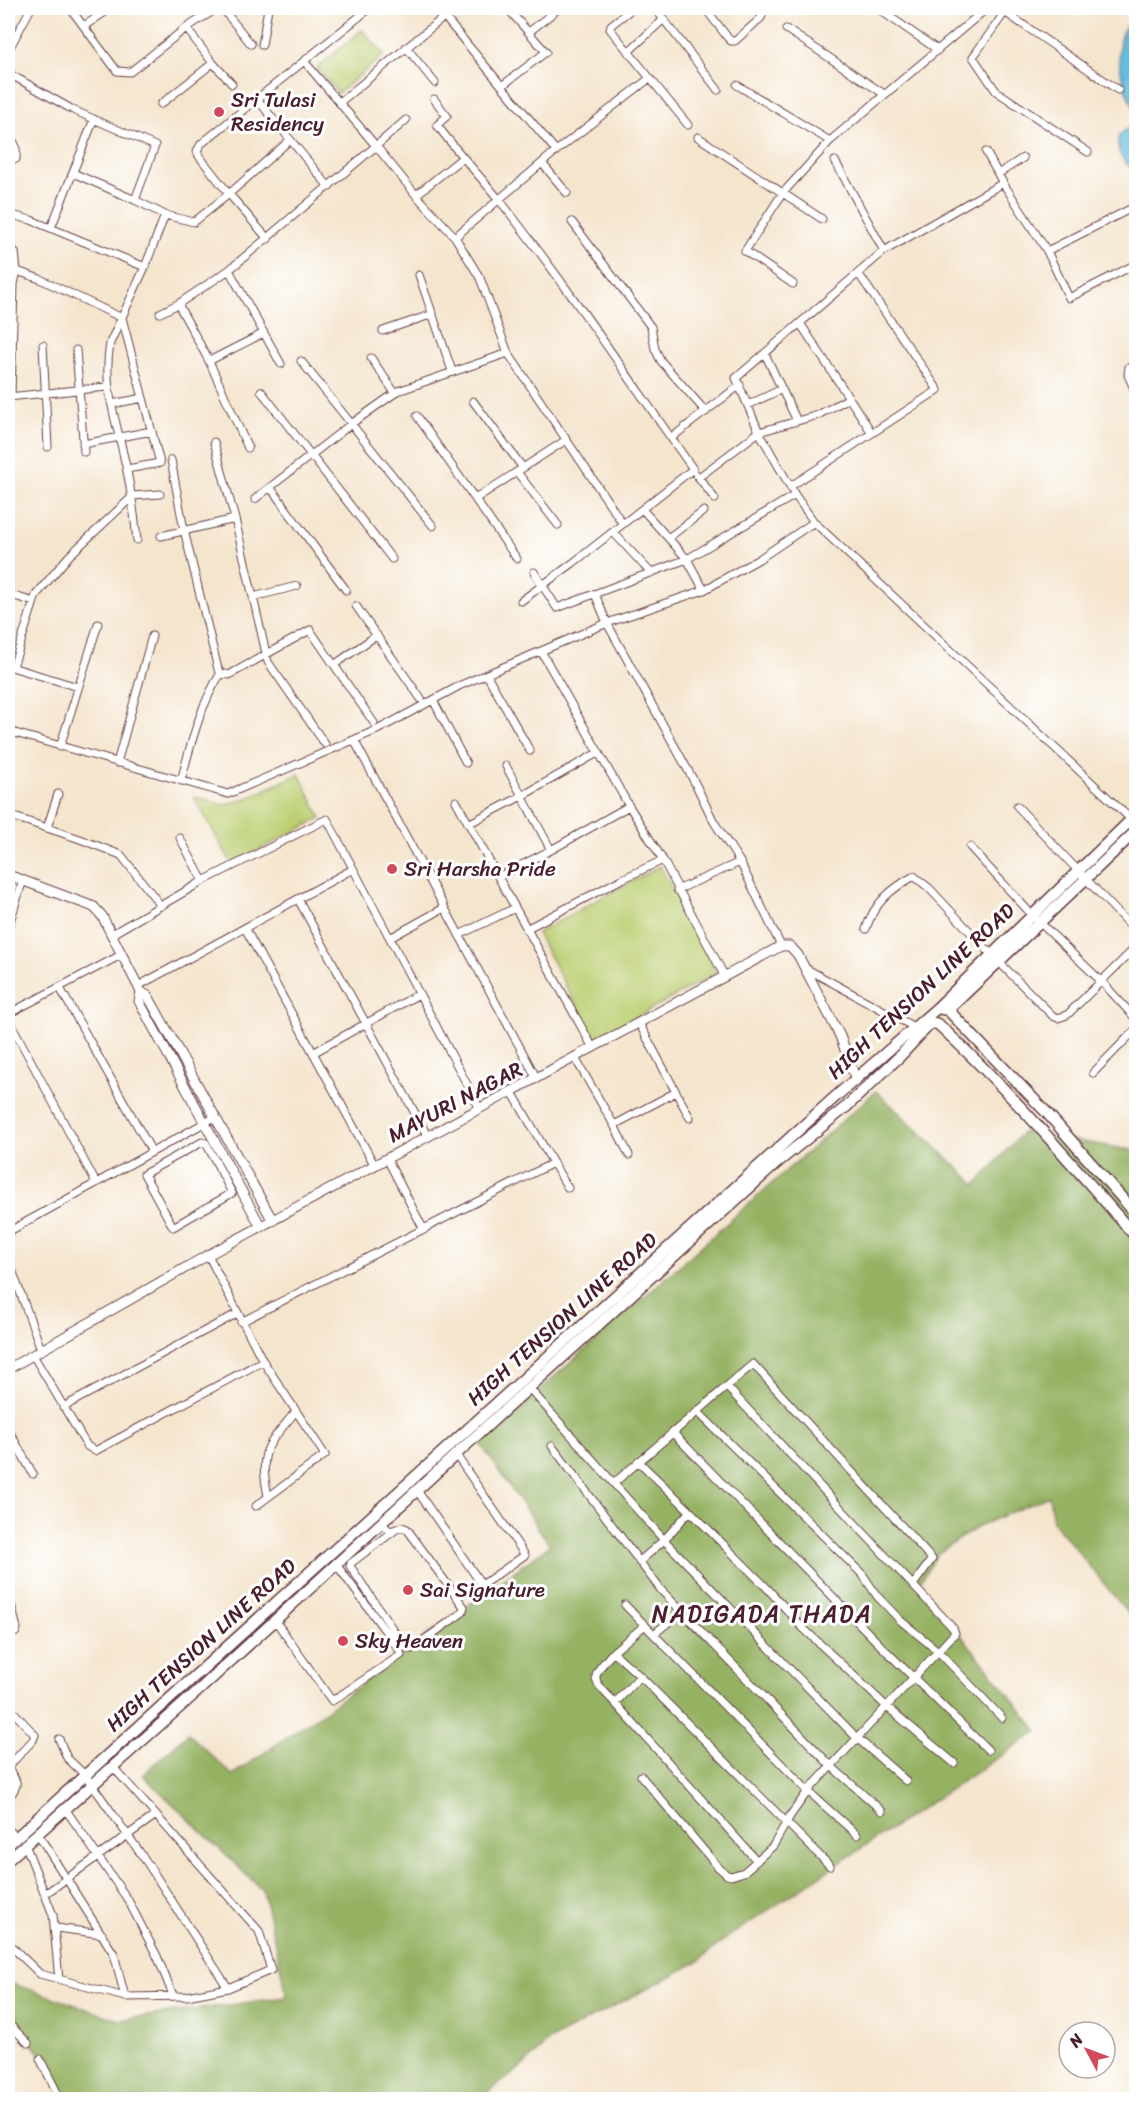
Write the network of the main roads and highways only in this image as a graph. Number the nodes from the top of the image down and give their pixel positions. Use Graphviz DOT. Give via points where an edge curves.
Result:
graph roads {
  1 [pos="1135,820"];
  2 [pos="1131,836"];
  3 [pos="1037,919"];
  4 [pos="994,958"];
  5 [pos="937,1008"];
  6 [pos="948,1010"];
  7 [pos="1137,1214"];
  8 [pos="1137,1237"];
  9 [pos="683,1242"];
  10 [pos="414,1486"];
  11 [pos="9,1840"];
  12 [pos="8,1860"];
  1 -- 2 [label="main road, HIGH TENSION LINE ROAD"];
  2 -- 3 [label="main road" via="1086,880"];
  2 -- 3 [label="main road, HIGH TENSION LINE ROAD" via="1078,871"];
  3 -- 4 [label="main road"];
  4 -- 5 [label="main road, HIGH TENSION LINE ROAD"];
  4 -- 6 [label="main road"];
  5 -- 6 [label="main road"];
  5 -- 9 [label="main road, HIGH TENSION LINE ROAD"];
  6 -- 7 [label="main road"];
  8 -- 9 [label="main road, HIGH TENSION LINE ROAD" via="1020,1105 935,1023 864,1090"];
  9 -- 10 [label="main road, HIGH TENSION LINE ROAD"];
  9 -- 10 [label="main road, HIGH TENSION LINE ROAD" via="456,1455"];
  10 -- 11 [label="main road, HIGH TENSION LINE ROAD"];
  10 -- 12 [label="main road, HIGH TENSION LINE ROAD" via="353,1556 336,1564"];
}
